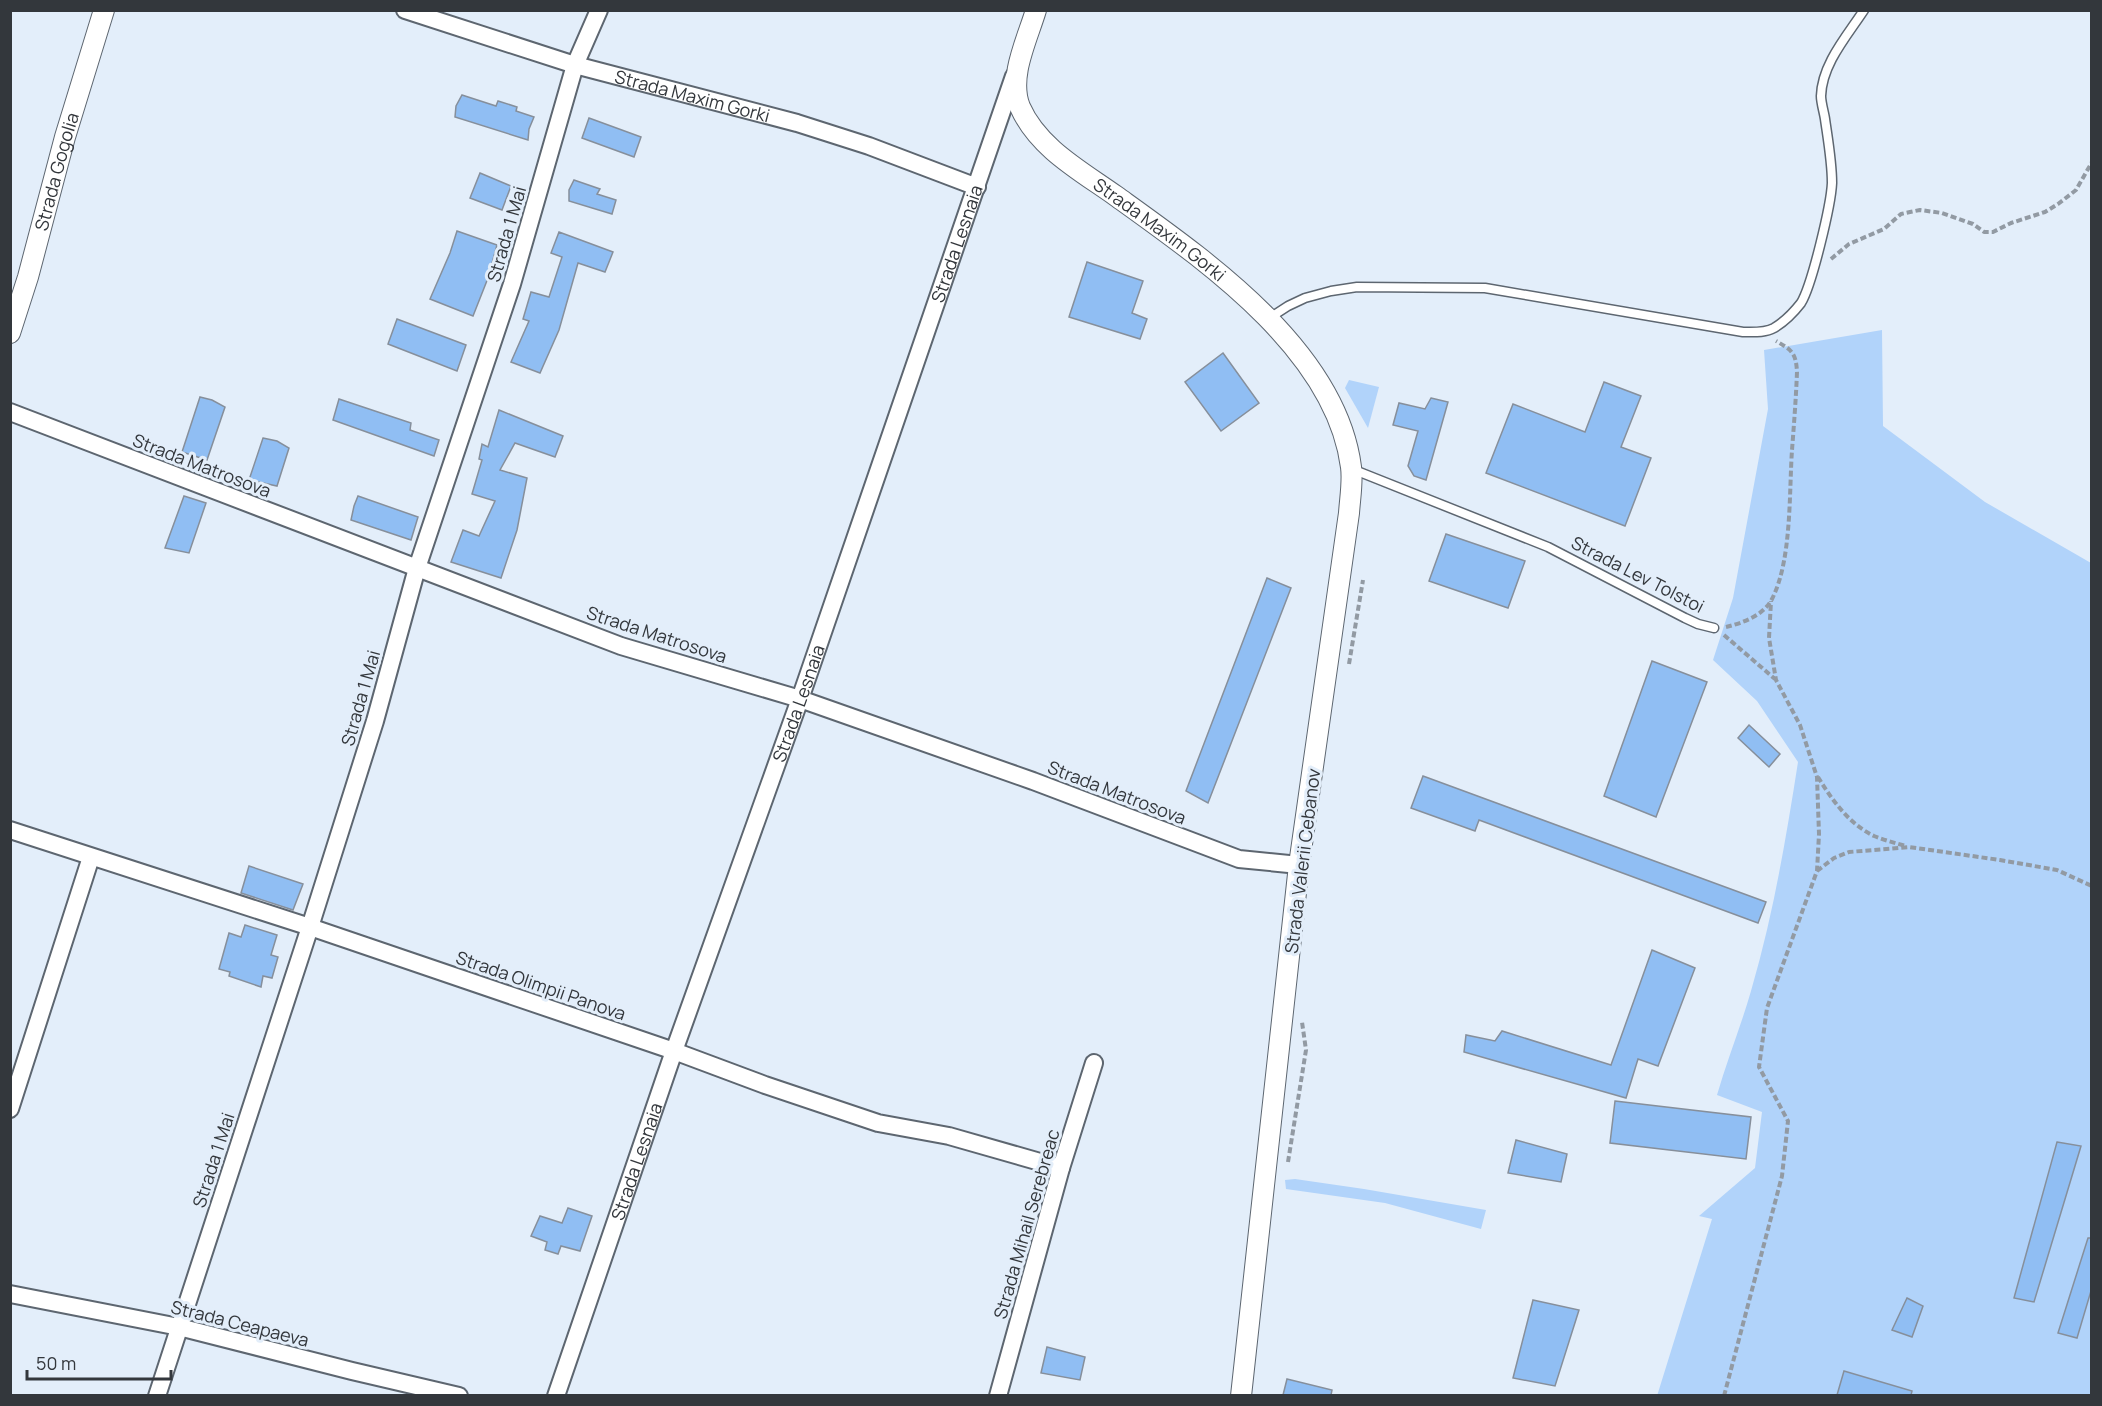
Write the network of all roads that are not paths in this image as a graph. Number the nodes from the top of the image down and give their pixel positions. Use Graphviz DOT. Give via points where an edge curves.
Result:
graph roads {
  1 [pos="104,10"];
  2 [pos="405,10"];
  3 [pos="599,10"];
  4 [pos="1036,10"];
  5 [pos="1864,10"];
  6 [pos="1023,50"];
  7 [pos="575,65"];
  8 [pos="977,187"];
  9 [pos="1268,319"];
  10 [pos="10,333"];
  11 [pos="1290,342"];
  12 [pos="10,412"];
  13 [pos="1352,469"];
  14 [pos="417,568"];
  15 [pos="1713,628"];
  16 [pos="800,699"];
  17 [pos="10,830"];
  18 [pos="91,856"];
  19 [pos="1299,865"];
  20 [pos="310,927"];
  21 [pos="674,1051"];
  22 [pos="1094,1063"];
  23 [pos="10,1109"];
  24 [pos="1061,1168"];
  25 [pos="10,1294"];
  26 [pos="178,1327"];
  27 [pos="157,1395"];
  28 [pos="459,1395"];
  29 [pos="556,1395"];
  30 [pos="998,1395"];
  31 [pos="1241,1395"];
  1 -- 10 [label="street, Strada Gogolia"];
  2 -- 7 [label="street, Strada Maxim Gorki"];
  3 -- 7 [label="street, Strada 1 Mai"];
  4 -- 6 [label="street, Strada Lesnaia"];
  5 -- 9 [label="lane" via="1835,53 1821,96 1832,184 1811,274 1801,302 1772,329 1743,333 1485,288 1357,287 1305,298"];
  6 -- 8 [label="street, Strada Lesnaia"];
  6 -- 9 [label="street, Strada Maxim Gorki" via="1016,80 1020,106 1045,143 1190,250"];
  7 -- 8 [label="street, Strada Maxim Gorki" via="797,123"];
  7 -- 14 [label="street, Strada 1 Mai" via="512,284"];
  8 -- 16 [label="street, Strada Lesnaia"];
  9 -- 11 [label="street, Strada Maxim Gorki"];
  11 -- 13 [label="street, Strada Valerii Cebanov" via="1338,417"];
  12 -- 14 [label="street, Strada Matrosova"];
  13 -- 15 [label="lane, Strada Lev Tolstoi" via="1548,546 1685,618"];
  13 -- 19 [label="street, Strada Valerii Cebanov"];
  14 -- 16 [label="street, Strada Matrosova" via="621,646"];
  14 -- 20 [label="street, Strada 1 Mai" via="375,721"];
  16 -- 19 [label="street, Strada Matrosova" via="1239,859"];
  16 -- 21 [label="street, Strada Lesnaia"];
  17 -- 18 [label="street, Strada Olimpii Panova"];
  18 -- 20 [label="street, Strada Olimpii Panova"];
  18 -- 23 [label="street"];
  19 -- 31 [label="street, Strada Valerii Cebanov"];
  20 -- 21 [label="street, Strada Olimpii Panova"];
  20 -- 26 [label="street, Strada 1 Mai"];
  21 -- 24 [label="street, Strada Olimpii Panova" via="878,1123 950,1136"];
  21 -- 29 [label="street, Strada Lesnaia"];
  22 -- 24 [label="street, Strada Mihail Serebreac"];
  24 -- 30 [label="street, Strada Mihail Serebreac"];
  25 -- 26 [label="street, Strada Ceapaeva"];
  26 -- 27 [label="street, Strada 1 Mai"];
  26 -- 28 [label="street, Strada Ceapaeva"];
}
